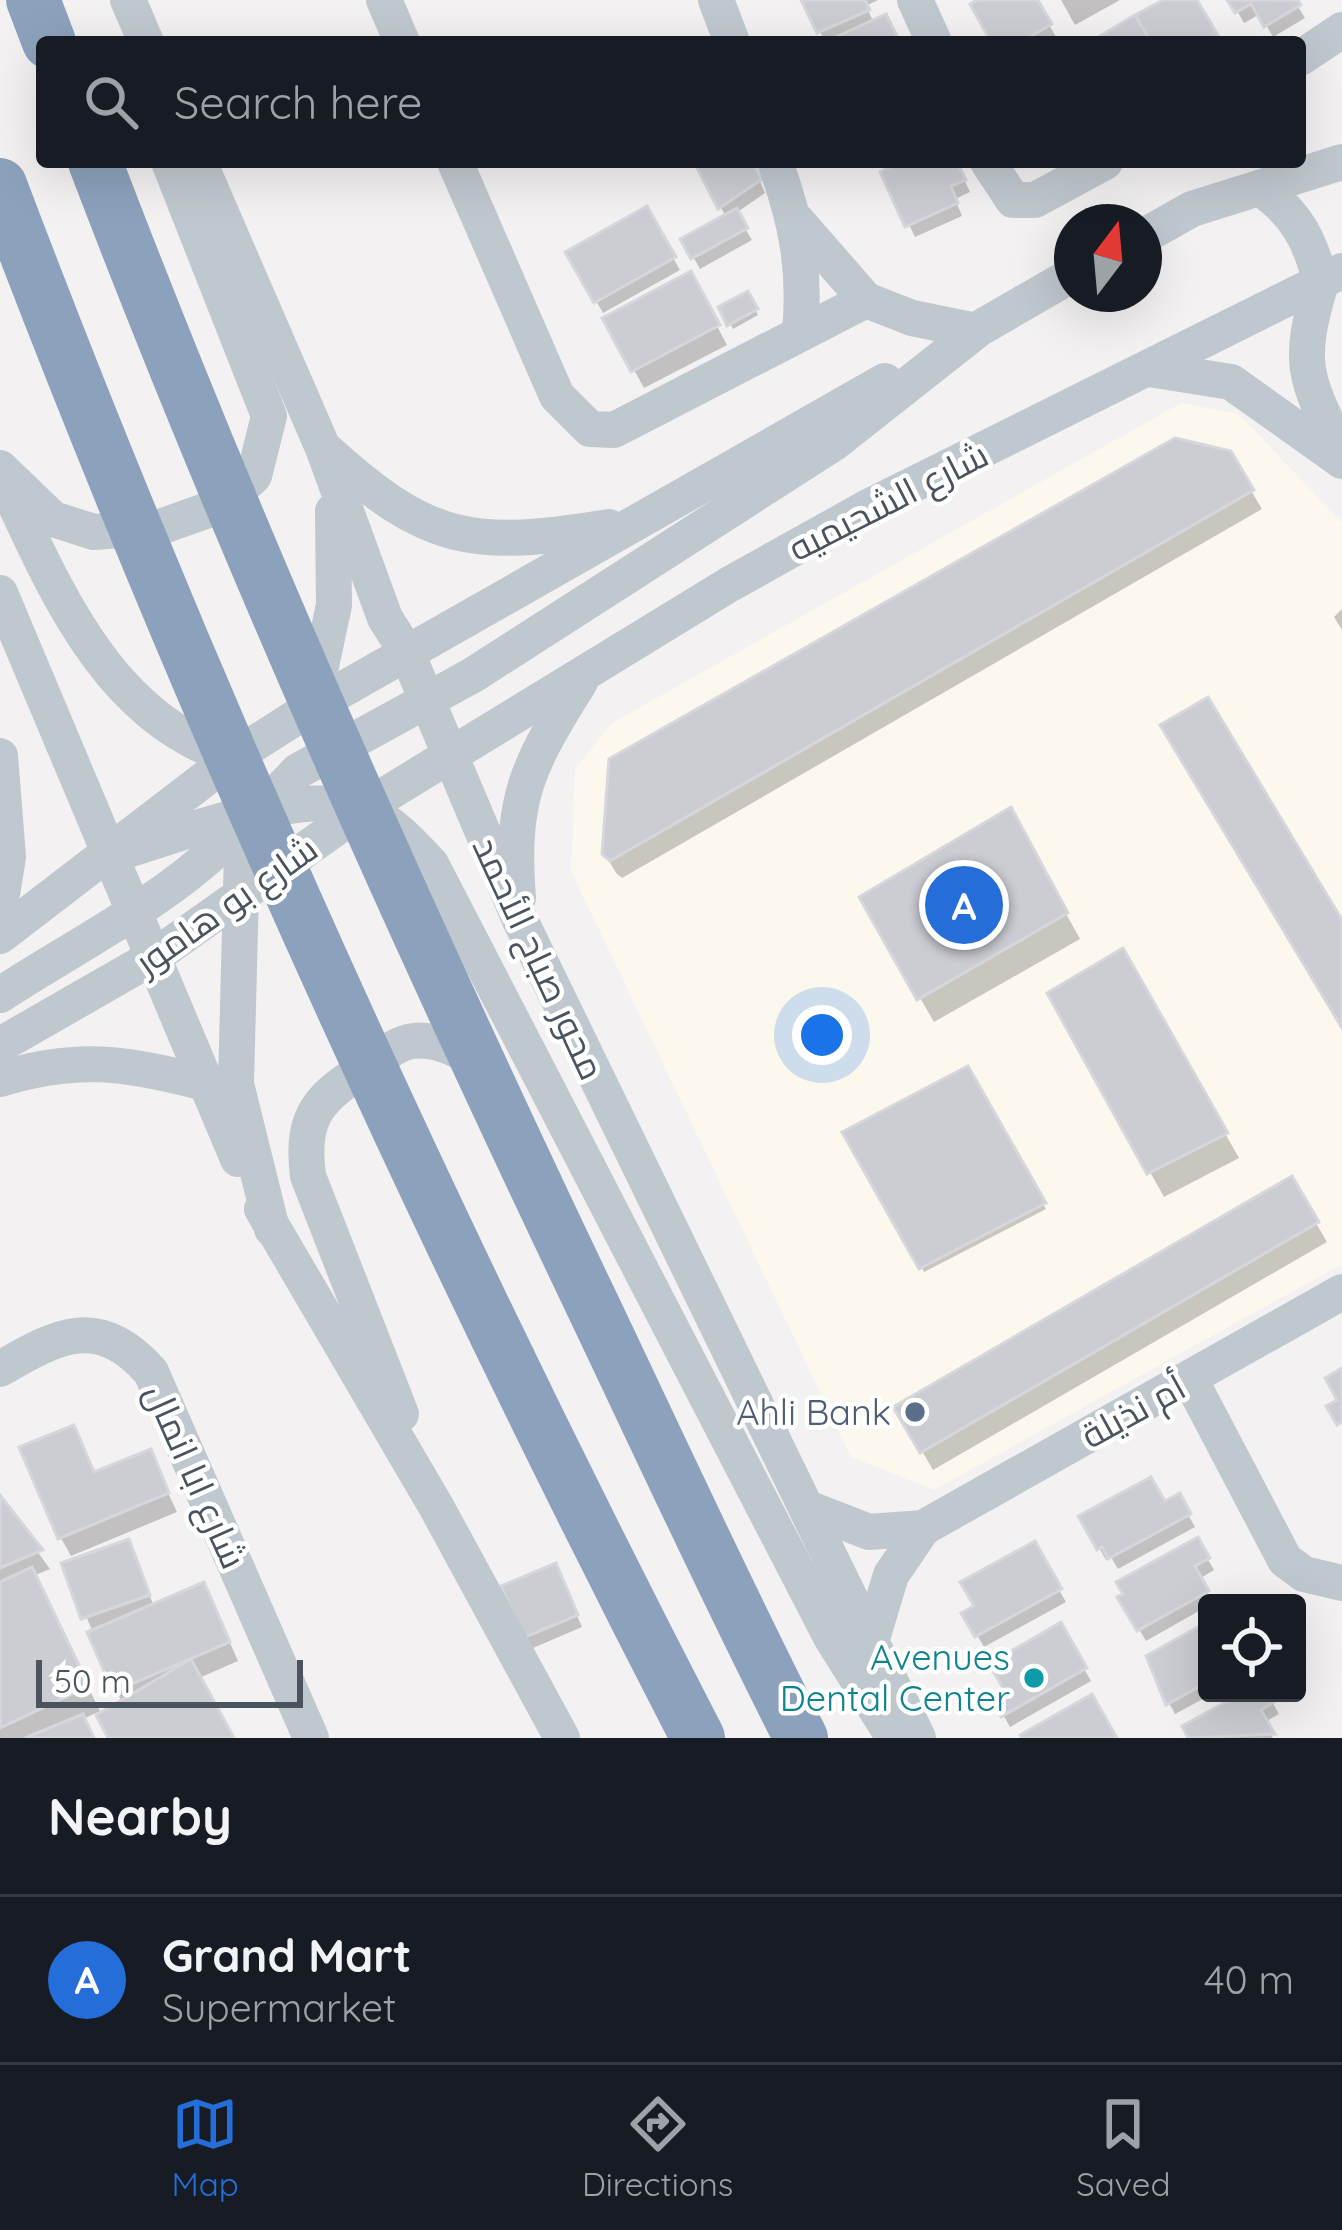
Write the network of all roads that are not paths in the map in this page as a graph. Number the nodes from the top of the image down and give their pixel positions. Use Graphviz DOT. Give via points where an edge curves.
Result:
graph roads {
  1 [pos="33,0"];
  2 [pos="128,0"];
  3 [pos="384,0"];
  4 [pos="716,0"];
  5 [pos="915,0"];
  6 [pos="1342,30"];
  7 [pos="47,36"];
  8 [pos="143,36"];
  9 [pos="399,36"];
  10 [pos="730,36"];
  11 [pos="931,36"];
  12 [pos="1306,54"];
  13 [pos="1342,162"];
  14 [pos="96,168"];
  15 [pos="171,168"];
  16 [pos="202,168"];
  17 [pos="458,168"];
  18 [pos="777,168"];
  19 [pos="992,168"];
  20 [pos="1094,168"];
  21 [pos="0,184"];
  22 [pos="1260,188"];
  23 [pos="797,221"];
  24 [pos="1162,226"];
  25 [pos="1332,277"];
  26 [pos="1054,286"];
  27 [pos="866,300"];
  28 [pos="800,331"];
  29 [pos="976,331"];
  30 [pos="1149,369"];
  31 [pos="323,448"];
  32 [pos="1342,458"];
  33 [pos="0,470"];
  34 [pos="628,524"];
  35 [pos="2,608"];
  36 [pos="407,653"];
  37 [pos="588,670"];
  38 [pos="428,701"];
  39 [pos="312,707"];
  40 [pos="0,756"];
  41 [pos="232,758"];
  42 [pos="448,758"];
  43 [pos="290,770"];
  44 [pos="364,808"];
  45 [pos="257,810"];
  46 [pos="106,857"];
  47 [pos="240,896"];
  48 [pos="0,906"];
  49 [pos="134,914"];
  50 [pos="520,920"];
  51 [pos="0,936"];
  52 [pos="155,956"];
  53 [pos="0,995"];
  54 [pos="0,1046"];
  55 [pos="0,1079"];
  56 [pos="201,1082"];
  57 [pos="564,1121"];
  58 [pos="272,1229"];
  59 [pos="1342,1292"];
  60 [pos="0,1369"];
  61 [pos="1190,1379"];
  62 [pos="437,1508"];
  63 [pos="810,1509"];
  64 [pos="923,1528"];
  65 [pos="1342,1583"];
  66 [pos="873,1635"];
  67 [pos="311,1738"];
  68 [pos="562,1738"];
  69 [pos="698,1738"];
  70 [pos="801,1738"];
  71 [pos="894,1738"];
  72 [pos="918,1738"];
  1 -- 7 [label="highway"];
  2 -- 8 [label="street"];
  3 -- 9 [label="street"];
  4 -- 10 [label="street"];
  5 -- 11 [label="street"];
  6 -- 12 [label="street"];
  13 -- 22 [label="street"];
  14 -- 70 [label="highway" via="325,725"];
  15 -- 33 [label="street" via="269,416 254,476 222,505 160,526 94,532 53,519"];
  16 -- 31 [label="street, محور صباح الأحمد"];
  17 -- 28 [label="street" via="557,396 590,430 640,418"];
  18 -- 23 [label="street"];
  19 -- 20 [label="street" via="1013,200 1035,200"];
  21 -- 69 [label="highway" via="239,782 544,1440"];
  22 -- 24 [label="street"];
  22 -- 25 [label="street" via="1287,206"];
  23 -- 27 [label="street"];
  23 -- 28 [label="street"];
  25 -- 30 [label="street, شارع الشحيميه"];
  25 -- 32 [label="street" via="1304,339 1306,375"];
  26 -- 29 [label="street"];
  27 -- 28 [label="street"];
  27 -- 29 [label="street"];
  29 -- 34 [label="street"];
  29 -- 38 [label="street" via="834,443"];
  30 -- 32 [label="street" via="1231,382"];
  30 -- 37 [label="street, شارع الشحيميه" via="871,506"];
  31 -- 34 [label="street" via="419,519 475,540"];
  31 -- 36 [label="street, محور صباح الأحمد" via="385,618"];
  31 -- 39 [label="street" via="334,605"];
  33 -- 41 [label="street" via="50,579 118,684 154,715"];
  34 -- 36 [label="street"];
  35 -- 46 [label="street"];
  36 -- 38 [label="street, محور صباح الأحمد"];
  36 -- 39 [label="street"];
  37 -- 42 [label="street, شارع الشحيميه"];
  37 -- 50 [label="street" via="537,750 518,801"];
  38 -- 42 [label="street, محور صباح الأحمد"];
  38 -- 43 [label="street"];
  39 -- 41 [label="street"];
  39 -- 43 [label="street"];
  40 -- 48 [label="street" via="8,856"];
  41 -- 43 [label="street"];
  41 -- 46 [label="street"];
  42 -- 43 [label="street" via="361,780"];
  42 -- 44 [label="street, شارع بو هامور"];
  42 -- 50 [label="street, محور صباح الأحمد"];
  43 -- 45 [label="street"];
  44 -- 45 [label="street"];
  44 -- 47 [label="street, شارع بو هامور"];
  44 -- 57 [label="street" via="431,864"];
  45 -- 46 [label="street"];
  45 -- 47 [label="street" via="242,851"];
  45 -- 49 [label="street"];
  46 -- 49 [label="street"];
  46 -- 51 [label="street"];
  47 -- 52 [label="street, شارع بو هامور"];
  47 -- 58 [label="street" via="236,1084"];
  49 -- 52 [label="street"];
  49 -- 53 [label="street"];
  50 -- 63 [label="street, محور صباح الأحمد"];
  52 -- 54 [label="street, شارع بو هامور"];
  52 -- 56 [label="street"];
  55 -- 56 [label="street" via="74,1060"];
  56 -- 58 [label="street"];
  57 -- 62 [label="street" via="457,1047 414,1041 330,1091 312,1114 304,1143 308,1176"];
  57 -- 71 [label="street" via="831,1636"];
  58 -- 62 [label="street"];
  59 -- 61 [label="street, أم نذيلة"];
  60 -- 67 [label="street, شارع ابا انمال" via="54,1336 85,1334 123,1346 151,1372"];
  61 -- 64 [label="street, أم نذيلة"];
  61 -- 65 [label="street" via="1285,1560"];
  62 -- 68 [label="street"];
  63 -- 64 [label="street, أم نذيلة" via="869,1532"];
  63 -- 66 [label="street, محور صباح الأحمد"];
  64 -- 66 [label="street, أم نذيلة" via="891,1576"];
  66 -- 72 [label="street, محور صباح الأحمد"];
}
